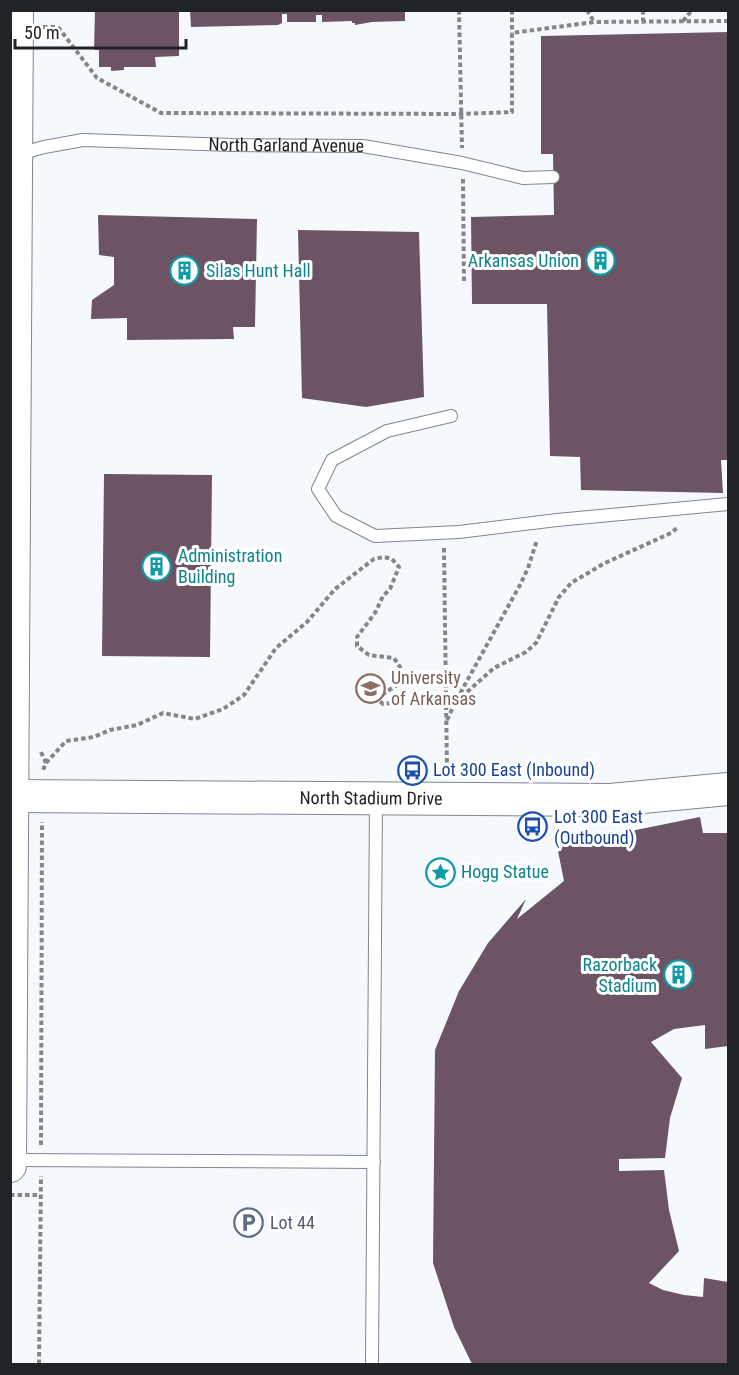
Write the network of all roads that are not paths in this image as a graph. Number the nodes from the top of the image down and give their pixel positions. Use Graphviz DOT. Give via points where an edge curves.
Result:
graph roads {
  1 [pos="30,19"];
  2 [pos="12,156"];
  3 [pos="553,177"];
  4 [pos="13,368"];
  5 [pos="451,416"];
  6 [pos="729,504"];
  7 [pos="729,789"];
  8 [pos="13,796"];
  9 [pos="376,799"];
  10 [pos="10,1160"];
  11 [pos="374,1162"];
  12 [pos="10,1166"];
  13 [pos="372,1365"];
  1 -- 2 [label="main road"];
  2 -- 3 [label="lane, North Garland Avenue" via="83,140 363,146 523,178"];
  2 -- 4 [label="main road"];
  4 -- 8 [label="main road"];
  5 -- 6 [label="lane" via="387,430 332,460 318,489 336,516 375,536 443,533"];
  7 -- 9 [label="main road, North Stadium Drive" via="610,800"];
  8 -- 9 [label="main road, North Stadium Drive"];
  8 -- 10 [label="main road"];
  9 -- 11 [label="lane"];
  10 -- 11 [label="lane"];
  10 -- 12 [label="main road"];
  11 -- 13 [label="lane"];
}
